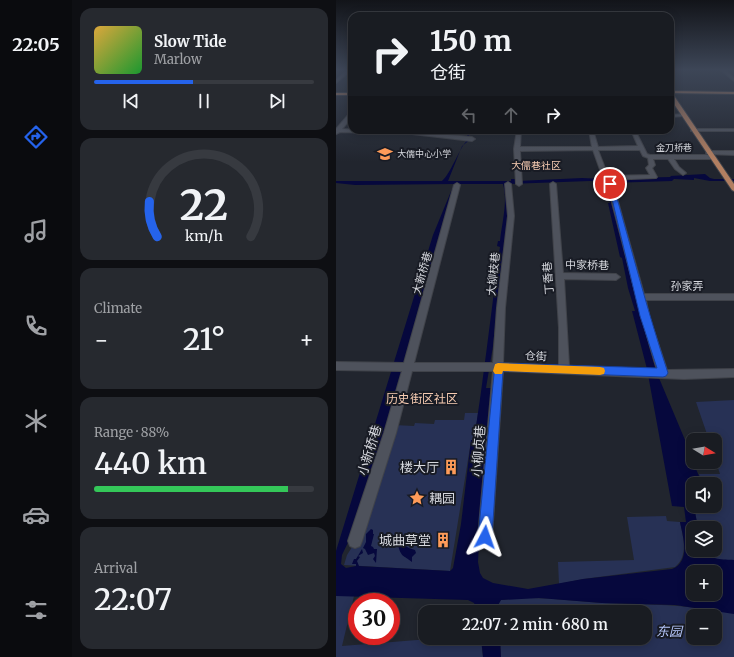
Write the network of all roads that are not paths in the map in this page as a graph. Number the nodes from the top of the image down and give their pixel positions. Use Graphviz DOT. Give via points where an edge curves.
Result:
graph roads {
  1 [pos="675,101"];
  2 [pos="683,115"];
  3 [pos="674,116"];
  4 [pos="348,119"];
  5 [pos="693,130"];
  6 [pos="734,130"];
  7 [pos="337,131"];
  8 [pos="348,131"];
  9 [pos="424,134"];
  10 [pos="519,134"];
  11 [pos="592,134"];
  12 [pos="635,134"];
  13 [pos="470,139"];
  14 [pos="595,148"];
  15 [pos="642,148"];
  16 [pos="517,149"];
  17 [pos="732,153"];
  18 [pos="710,155"];
  19 [pos="650,157"];
  20 [pos="670,157"];
  21 [pos="734,158"];
  22 [pos="683,173"];
  23 [pos="608,181"];
  24 [pos="518,183"];
  25 [pos="453,184"];
  26 [pos="508,184"];
  27 [pos="553,184"];
  28 [pos="734,189"];
  29 [pos="559,276"];
  30 [pos="616,277"];
  31 [pos="641,297"];
  32 [pos="734,297"];
  33 [pos="336,366"];
  34 [pos="406,367"];
  35 [pos="498,367"];
  36 [pos="564,370"];
  37 [pos="661,373"];
  38 [pos="734,374"];
  39 [pos="485,537"];
  40 [pos="355,541"];
  1 -- 2 [label="main road"];
  2 -- 3 [label="street"];
  2 -- 5 [label="main road"];
  4 -- 7 [label="street"];
  5 -- 6 [label="street"];
  5 -- 18 [label="main road"];
  7 -- 8 [label="street"];
  9 -- 13 [label="street"];
  10 -- 16 [label="street"];
  11 -- 14 [label="street"];
  12 -- 15 [label="street, 金刀桥巷"];
  14 -- 15 [label="street"];
  14 -- 16 [label="street"];
  14 -- 23 [label="street"];
  15 -- 19 [label="street, 金刀桥巷" via="645,155"];
  16 -- 24 [label="street"];
  17 -- 18 [label="street, 金刀桥巷"];
  17 -- 21 [label="street"];
  18 -- 20 [label="street, 金刀桥巷"];
  18 -- 28 [label="main road"];
  19 -- 20 [label="street, 金刀桥巷"];
  19 -- 23 [label="street" via="652,165 649,168 654,177"];
  20 -- 22 [label="street" via="676,168"];
  23 -- 31 [label="street"];
  25 -- 34 [label="street, 大新桥巷"];
  26 -- 35 [label="street, 大柳枝巷" via="511,216 501,308"];
  27 -- 29 [label="street, 丁香巷"];
  29 -- 30 [label="street, 中家桥巷"];
  29 -- 36 [label="street, 丁香巷"];
  31 -- 32 [label="street, 孙家弄"];
  31 -- 37 [label="street"];
  33 -- 34 [label="street, 仓街"];
  34 -- 35 [label="street, 仓街"];
  34 -- 40 [label="street, 小新桥巷" via="390,433"];
  35 -- 36 [label="street, 仓街"];
  35 -- 39 [label="street, 小柳贞巷"];
  36 -- 37 [label="street, 仓街"];
  37 -- 38 [label="street, 仓街"];
}
